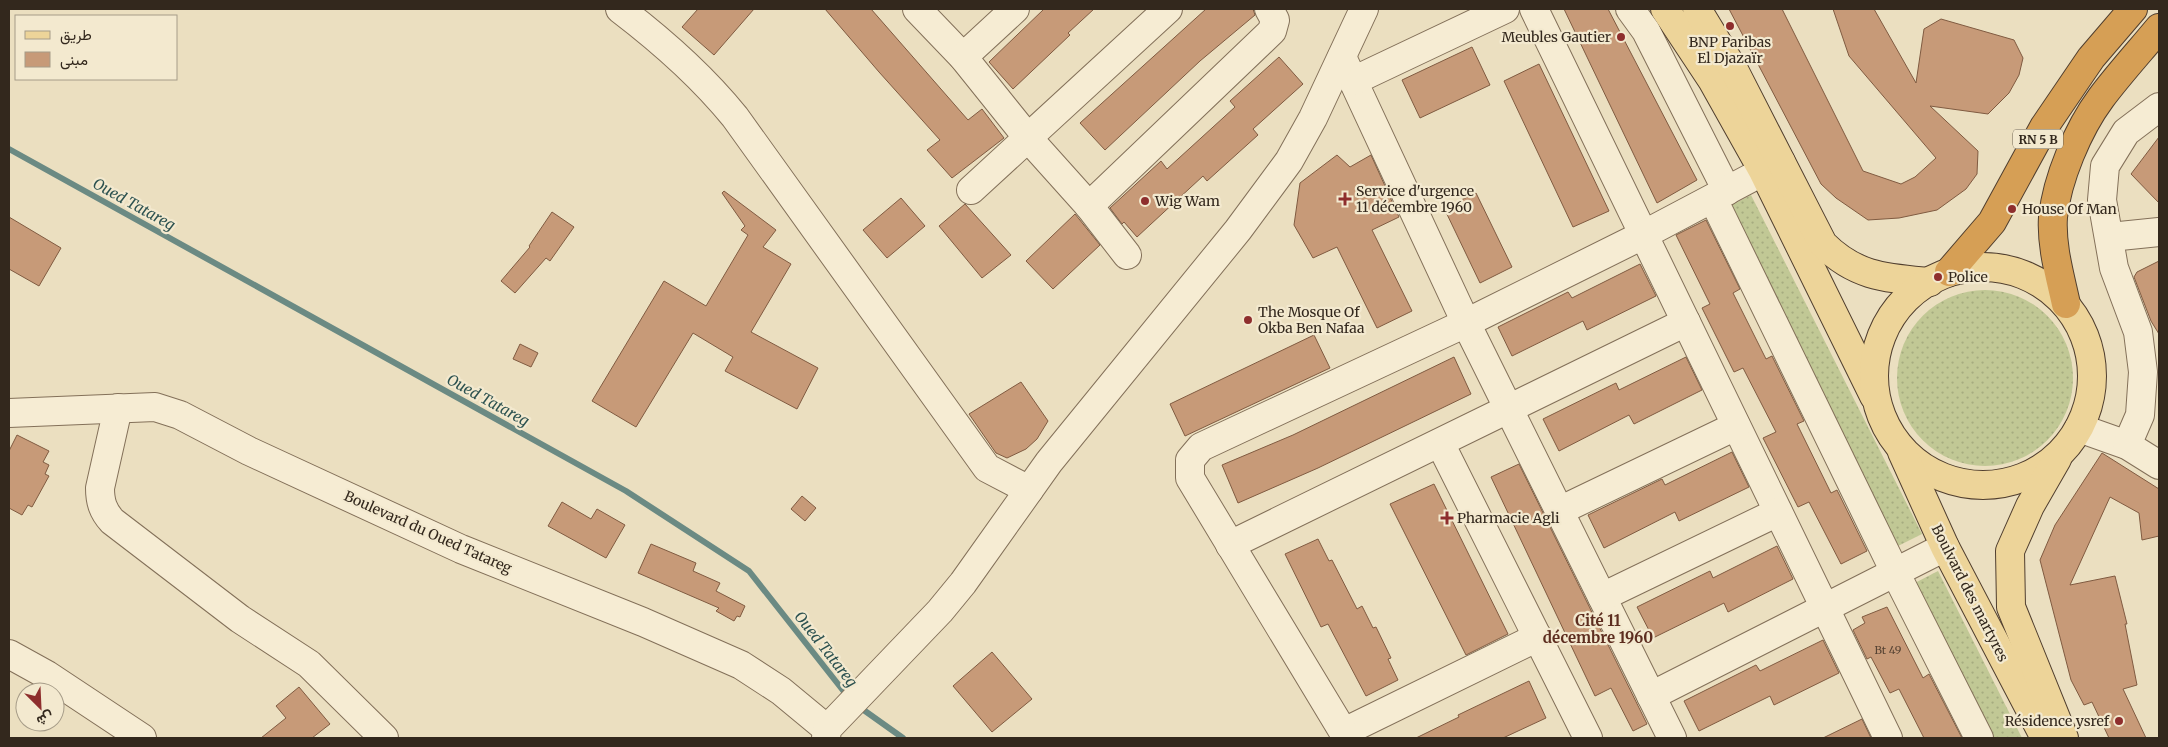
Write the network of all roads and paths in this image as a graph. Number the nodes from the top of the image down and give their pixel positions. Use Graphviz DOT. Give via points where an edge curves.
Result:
graph roads {
  1 [pos="620,9"];
  2 [pos="917,9"];
  3 [pos="1015,9"];
  4 [pos="1168,9"];
  5 [pos="1269,9"];
  6 [pos="1364,9"];
  7 [pos="1505,9"];
  8 [pos="1534,9"];
  9 [pos="1630,9"];
  10 [pos="1665,9"];
  11 [pos="1697,9"];
  12 [pos="2133,9"];
  13 [pos="2159,28"];
  14 [pos="963,57"];
  15 [pos="1342,57"];
  16 [pos="1353,82"];
  17 [pos="2159,108"];
  18 [pos="1028,138"];
  19 [pos="1772,167"];
  20 [pos="971,190"];
  21 [pos="1720,195"];
  22 [pos="1089,206"];
  23 [pos="2159,232"];
  24 [pos="1643,235"];
  25 [pos="2110,237"];
  26 [pos="1127,255"];
  27 [pos="1939,277"];
  28 [pos="2066,304"];
  29 [pos="1686,322"];
  30 [pos="1466,323"];
  31 [pos="1878,404"];
  32 [pos="118,408"];
  33 [pos="1510,409"];
  34 [pos="9,412"];
  35 [pos="1736,426"];
  36 [pos="2080,428"];
  37 [pos="1440,443"];
  38 [pos="2127,445"];
  39 [pos="1899,446"];
  40 [pos="2060,454"];
  41 [pos="2159,465"];
  42 [pos="1029,490"];
  43 [pos="1560,511"];
  44 [pos="1778,512"];
  45 [pos="1230,545"];
  46 [pos="1945,547"];
  47 [pos="1896,572"];
  48 [pos="1602,597"];
  49 [pos="1824,608"];
  50 [pos="1538,637"];
  51 [pos="9,654"];
  52 [pos="1651,696"];
  53 [pos="833,726"];
  54 [pos="373,735"];
  55 [pos="1346,735"];
  56 [pos="142,738"];
  57 [pos="1586,738"];
  58 [pos="1672,738"];
  59 [pos="1888,738"];
  60 [pos="1980,738"];
  61 [pos="2045,738"];
  62 [pos="2064,738"];
  1 -- 42 [label="street" via="661,41 714,91 987,468"];
  2 -- 14 [label="street"];
  3 -- 14 [label="street"];
  4 -- 18 [label="street"];
  5 -- 22 [label="street" via="1275,20 1272,31"];
  6 -- 15 [label="street"];
  7 -- 16 [label="street"];
  8 -- 24 [label="street"];
  9 -- 21 [label="street" via="1646,31"];
  10 -- 19 [label="main road"];
  11 -- 19 [label="main road" via="1734,70"];
  12 -- 27 [label="highway, RN 5 B" via="2091,58 2044,127 1992,222"];
  13 -- 28 [label="highway, RN 5 B" via="2100,99 2070,153 2053,218 2054,247"];
  14 -- 18 [label="street"];
  15 -- 16 [label="street"];
  15 -- 42 [label="street" via="1288,161 1238,230"];
  16 -- 30 [label="street"];
  17 -- 25 [label="street" via="2126,132 2105,166 2102,200"];
  18 -- 20 [label="street"];
  18 -- 22 [label="street"];
  19 -- 21 [label="street"];
  19 -- 27 [label="main road" via="1823,244 1836,257 1868,274"];
  19 -- 31 [label="main road" via="1856,362"];
  21 -- 24 [label="street"];
  21 -- 47 [label="street"];
  22 -- 26 [label="street"];
  23 -- 25 [label="street"];
  24 -- 29 [label="street"];
  24 -- 30 [label="street"];
  25 -- 38 [label="street" via="2114,268 2138,332 2143,372 2140,415"];
  27 -- 28 [label="main road" via="1980,266 2012,270 2042,283"];
  27 -- 31 [label="main road" via="1918,288 1893,314 1878,346 1874,381"];
  28 -- 36 [label="main road" via="2084,332 2092,364 2091,397"];
  29 -- 33 [label="street"];
  29 -- 35 [label="street"];
  30 -- 33 [label="street"];
  30 -- 45 [label="street" via="1200,447 1190,460 1190,478"];
  31 -- 39 [label="main road"];
  32 -- 34 [label="street, Boulevard du Oued Tatareg"];
  32 -- 53 [label="street, Boulevard du Oued Tatareg" via="155,407 180,416 461,549 741,665"];
  32 -- 54 [label="street" via="100,488 106,514 240,619 309,664"];
  33 -- 37 [label="street"];
  33 -- 43 [label="street"];
  35 -- 43 [label="street"];
  35 -- 44 [label="street"];
  36 -- 38 [label="street"];
  36 -- 40 [label="main road"];
  37 -- 45 [label="street"];
  37 -- 50 [label="street"];
  38 -- 41 [label="street"];
  39 -- 40 [label="main road" via="1926,469 1943,476 1960,482 1996,484 2030,474"];
  39 -- 46 [label="main road, Boulvard des martyres"];
  40 -- 62 [label="main road" via="2030,506 2010,551 2011,607"];
  42 -- 53 [label="street" via="940,611"];
  43 -- 48 [label="street"];
  44 -- 48 [label="street"];
  44 -- 49 [label="street"];
  45 -- 55 [label="street"];
  46 -- 47 [label="street"];
  46 -- 61 [label="main road, Boulvard des martyres"];
  47 -- 49 [label="street"];
  47 -- 60 [label="street"];
  48 -- 52 [label="street"];
  49 -- 52 [label="street"];
  49 -- 59 [label="street"];
  50 -- 55 [label="street"];
  50 -- 57 [label="street"];
  51 -- 56 [label="street"];
  52 -- 58 [label="street"];
}
